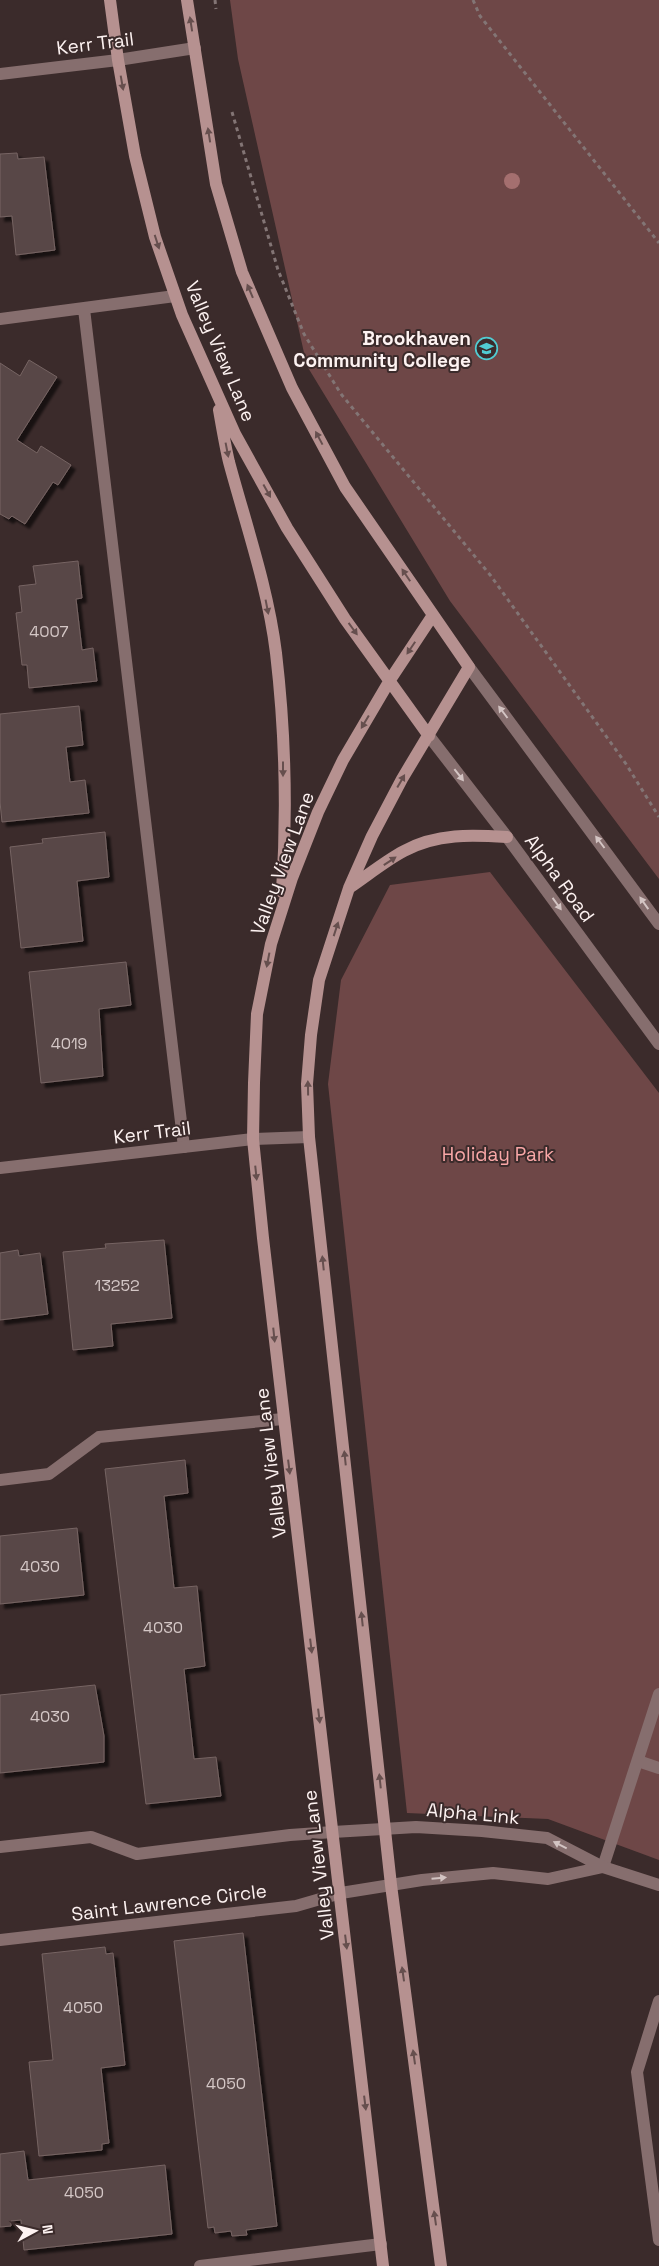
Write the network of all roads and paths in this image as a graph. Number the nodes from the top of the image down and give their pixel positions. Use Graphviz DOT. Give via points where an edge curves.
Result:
graph roads {
  1 [pos="110,0"];
  2 [pos="187,0"];
  3 [pos="215,0"];
  4 [pos="473,0"];
  5 [pos="217,16"];
  6 [pos="195,48"];
  7 [pos="118,60"];
  8 [pos="0,74"];
  9 [pos="231,105"];
  10 [pos="659,243"];
  11 [pos="176,296"];
  12 [pos="84,309"];
  13 [pos="0,319"];
  14 [pos="214,385"];
  15 [pos="433,615"];
  16 [pos="469,667"];
  17 [pos="390,680"];
  18 [pos="429,736"];
  19 [pos="659,817"];
  20 [pos="507,837"];
  21 [pos="349,888"];
  22 [pos="281,912"];
  23 [pos="659,924"];
  24 [pos="659,1044"];
  25 [pos="310,1137"];
  26 [pos="253,1139"];
  27 [pos="184,1147"];
  28 [pos="0,1168"];
  29 [pos="283,1419"];
  30 [pos="0,1480"];
  31 [pos="659,1694"];
  32 [pos="638,1761"];
  33 [pos="659,1768"];
  34 [pos="385,1829"];
  35 [pos="333,1832"];
  36 [pos="0,1847"];
  37 [pos="604,1868"];
  38 [pos="391,1885"];
  39 [pos="659,1885"];
  40 [pos="341,1893"];
  41 [pos="0,1940"];
  42 [pos="659,2002"];
  43 [pos="659,2240"];
  44 [pos="381,2244"];
  45 [pos="200,2266"];
  46 [pos="384,2266"];
  47 [pos="441,2266"];
  1 -- 7 [label="main road, Valley View Lane"];
  6 -- 2 [label="main road, one-way"];
  3 -- 5 [label="path"];
  4 -- 10 [label="path" via="480,16"];
  6 -- 7 [label="street, Kerr Trail"];
  15 -- 6 [label="main road, one-way" via="345,487 292,388 242,272 216,184"];
  7 -- 8 [label="street, Kerr Trail"];
  7 -- 11 [label="main road, Valley View Lane, one-way" via="152,228"];
  9 -- 19 [label="path" via="278,270 304,334 341,394 507,599 620,756"];
  11 -- 12 [label="street"];
  11 -- 14 [label="main road, Valley View Lane"];
  12 -- 13 [label="street"];
  12 -- 27 [label="street"];
  14 -- 17 [label="main road, Valley View Lane, one-way" via="235,434 287,528"];
  14 -- 22 [label="main road, one-way" via="229,461 255,549 276,652 283,752"];
  15 -- 16 [label="main road"];
  15 -- 17 [label="main road, Valley View Lane, one-way"];
  16 -- 18 [label="main road"];
  23 -- 16 [label="street, one-way"];
  17 -- 18 [label="main road, Valley View Lane"];
  17 -- 22 [label="main road, Valley View Lane, one-way" via="342,760 326,794"];
  18 -- 20 [label="street, Alpha Road, one-way"];
  21 -- 18 [label="main road, one-way" via="372,836"];
  21 -- 20 [label="main road, one-way" via="405,850 438,838 467,835"];
  20 -- 24 [label="street, Alpha Road, one-way"];
  25 -- 21 [label="main road, one-way" via="307,1084 319,980"];
  22 -- 26 [label="main road, Valley View Lane, one-way" via="257,1014"];
  25 -- 26 [label="street, Kerr Trail"];
  34 -- 25 [label="main road, one-way"];
  26 -- 27 [label="street, Kerr Trail"];
  26 -- 29 [label="main road, Valley View Lane, one-way"];
  27 -- 28 [label="street, Kerr Trail"];
  29 -- 30 [label="street" via="99,1437 49,1474"];
  29 -- 35 [label="main road, Valley View Lane, one-way"];
  31 -- 32 [label="street"];
  32 -- 33 [label="street"];
  32 -- 37 [label="street"];
  34 -- 35 [label="street, Alpha Link"];
  37 -- 34 [label="street, Alpha Link, one-way" via="547,1838 416,1827"];
  34 -- 38 [label="main road"];
  35 -- 36 [label="street, Alpha Link" via="136,1854 90,1837"];
  35 -- 40 [label="main road, Valley View Lane"];
  38 -- 37 [label="street, Alpha Link, one-way" via="493,1873 548,1879"];
  37 -- 39 [label="street, Alpha Link"];
  38 -- 40 [label="street, Alpha Link"];
  47 -- 38 [label="main road, one-way"];
  40 -- 41 [label="street, Saint Lawrence Circle" via="296,1906"];
  40 -- 44 [label="main road, Valley View Lane, one-way"];
  42 -- 43 [label="street" via="638,2072"];
  44 -- 45 [label="street"];
  44 -- 46 [label="main road, Valley View Lane"];
}
